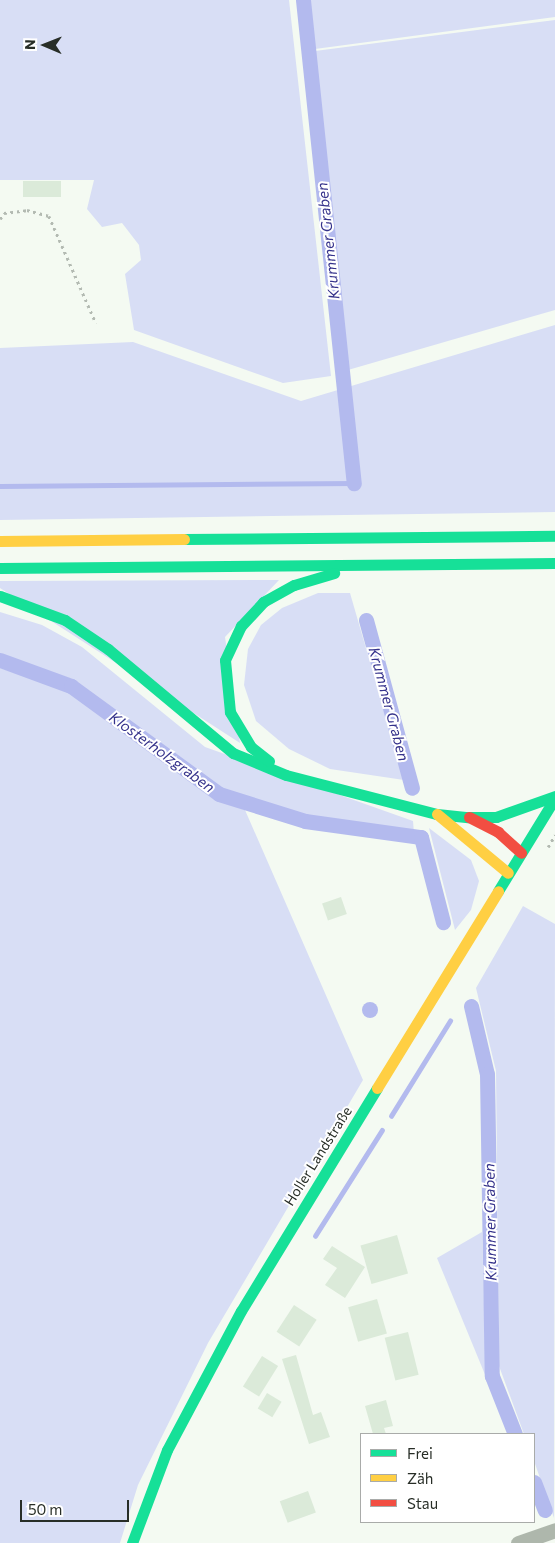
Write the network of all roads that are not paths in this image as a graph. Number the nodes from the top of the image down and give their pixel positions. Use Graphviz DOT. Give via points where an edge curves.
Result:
graph roads {
  1 [pos="555,536"];
  2 [pos="0,541"];
  3 [pos="356,564"];
  4 [pos="555,564"];
  5 [pos="0,568"];
  6 [pos="0,596"];
  7 [pos="286,775"];
  8 [pos="555,797"];
  9 [pos="437,814"];
  10 [pos="468,817"];
  11 [pos="521,853"];
  12 [pos="508,873"];
  13 [pos="555,1530"];
  14 [pos="132,1543"];
  15 [pos="518,1543"];
  1 -- 2 [label="main road"];
  3 -- 4 [label="main road"];
  3 -- 5 [label="main road"];
  3 -- 7 [label="main road" via="294,585 263,602 241,626 225,660 230,712 251,747"];
  6 -- 7 [label="main road" via="65,620 108,649 233,753"];
  7 -- 9 [label="main road"];
  8 -- 10 [label="main road" via="496,817"];
  8 -- 11 [label="main road, Holler Landstraße"];
  9 -- 10 [label="main road"];
  9 -- 12 [label="main road"];
  10 -- 11 [label="main road" via="498,832"];
  11 -- 12 [label="main road, Holler Landstraße"];
  12 -- 14 [label="main road, Holler Landstraße" via="241,1311 167,1450"];
  13 -- 15 [label="street"];
}
